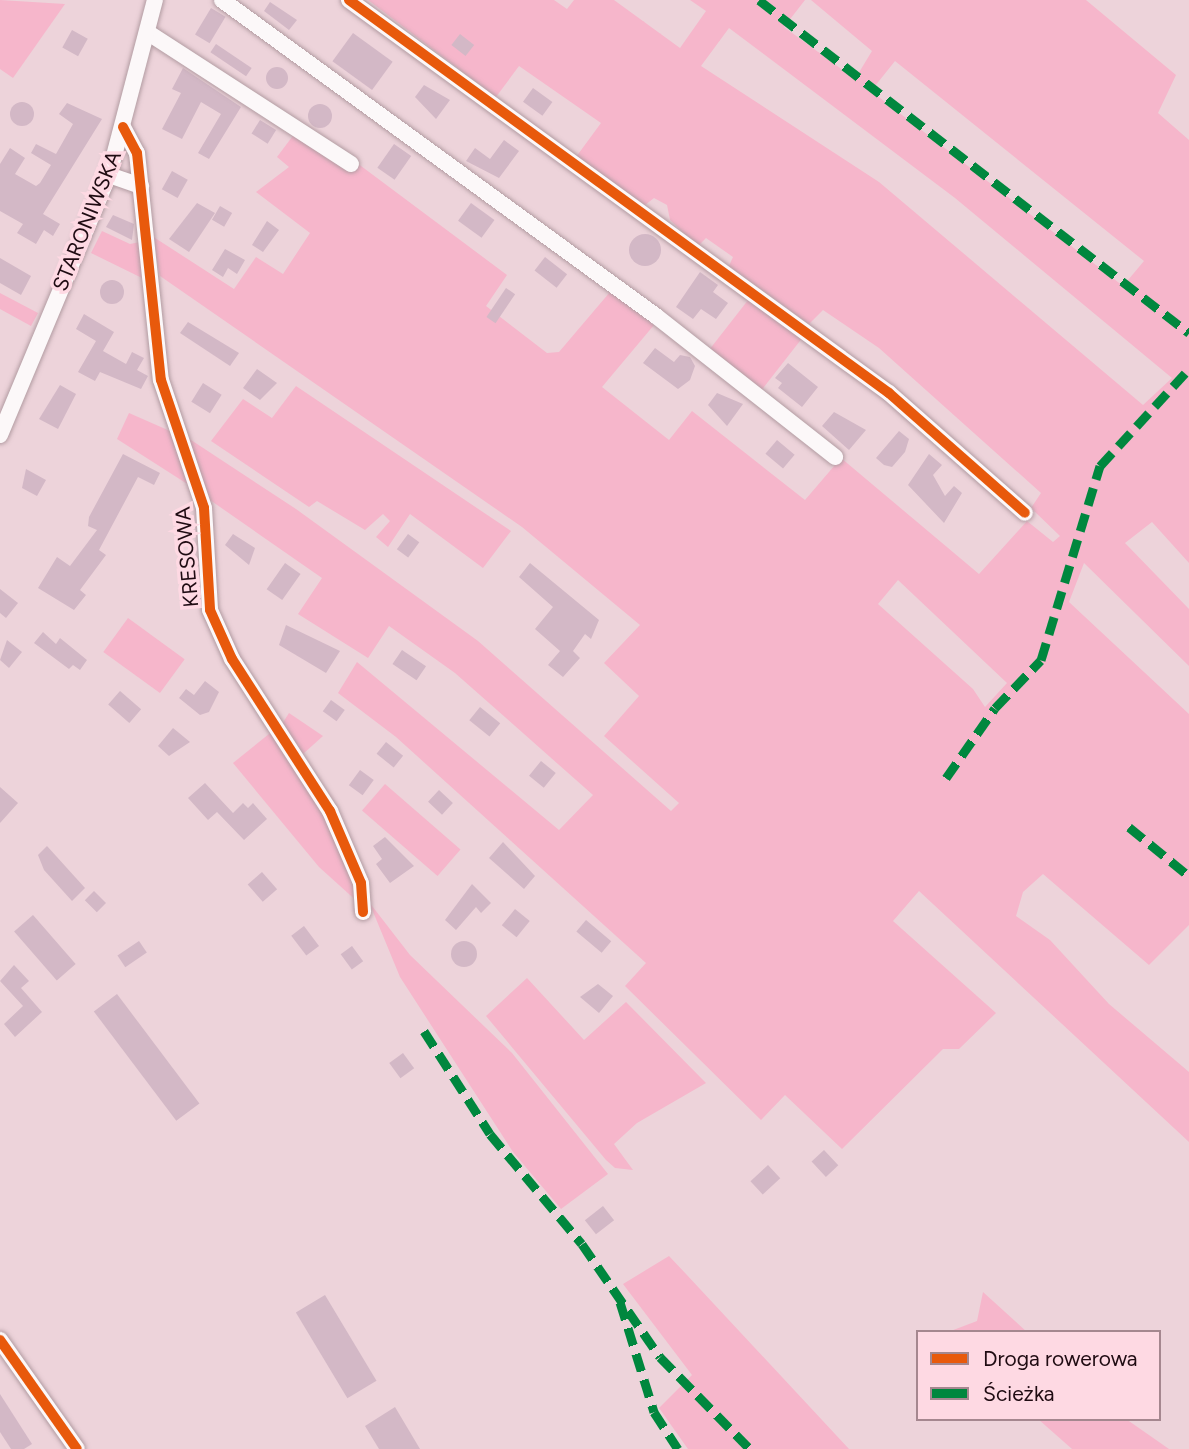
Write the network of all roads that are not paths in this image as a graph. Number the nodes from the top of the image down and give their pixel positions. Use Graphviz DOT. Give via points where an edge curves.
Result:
graph roads {
  1 [pos="155,0"];
  2 [pos="222,0"];
  3 [pos="349,0"];
  4 [pos="147,32"];
  5 [pos="124,127"];
  6 [pos="351,164"];
  7 [pos="109,176"];
  8 [pos="141,186"];
  9 [pos="0,435"];
  10 [pos="835,457"];
  11 [pos="1025,513"];
  12 [pos="363,912"];
  13 [pos="0,1340"];
  14 [pos="77,1449"];
  1 -- 4 [label="street, STARONIWSKA"];
  2 -- 10 [label="street" via="656,316"];
  3 -- 11 [label="street" via="824,344"];
  4 -- 5 [label="street, STARONIWSKA"];
  4 -- 6 [label="street"];
  5 -- 7 [label="street, STARONIWSKA"];
  5 -- 8 [label="street, KRESOWA" via="137,153"];
  7 -- 8 [label="street"];
  7 -- 9 [label="street, STARONIWSKA"];
  8 -- 12 [label="street, KRESOWA" via="153,336 169,410 204,508 210,610 232,659 330,811 362,883"];
  13 -- 14 [label="street"];
}
